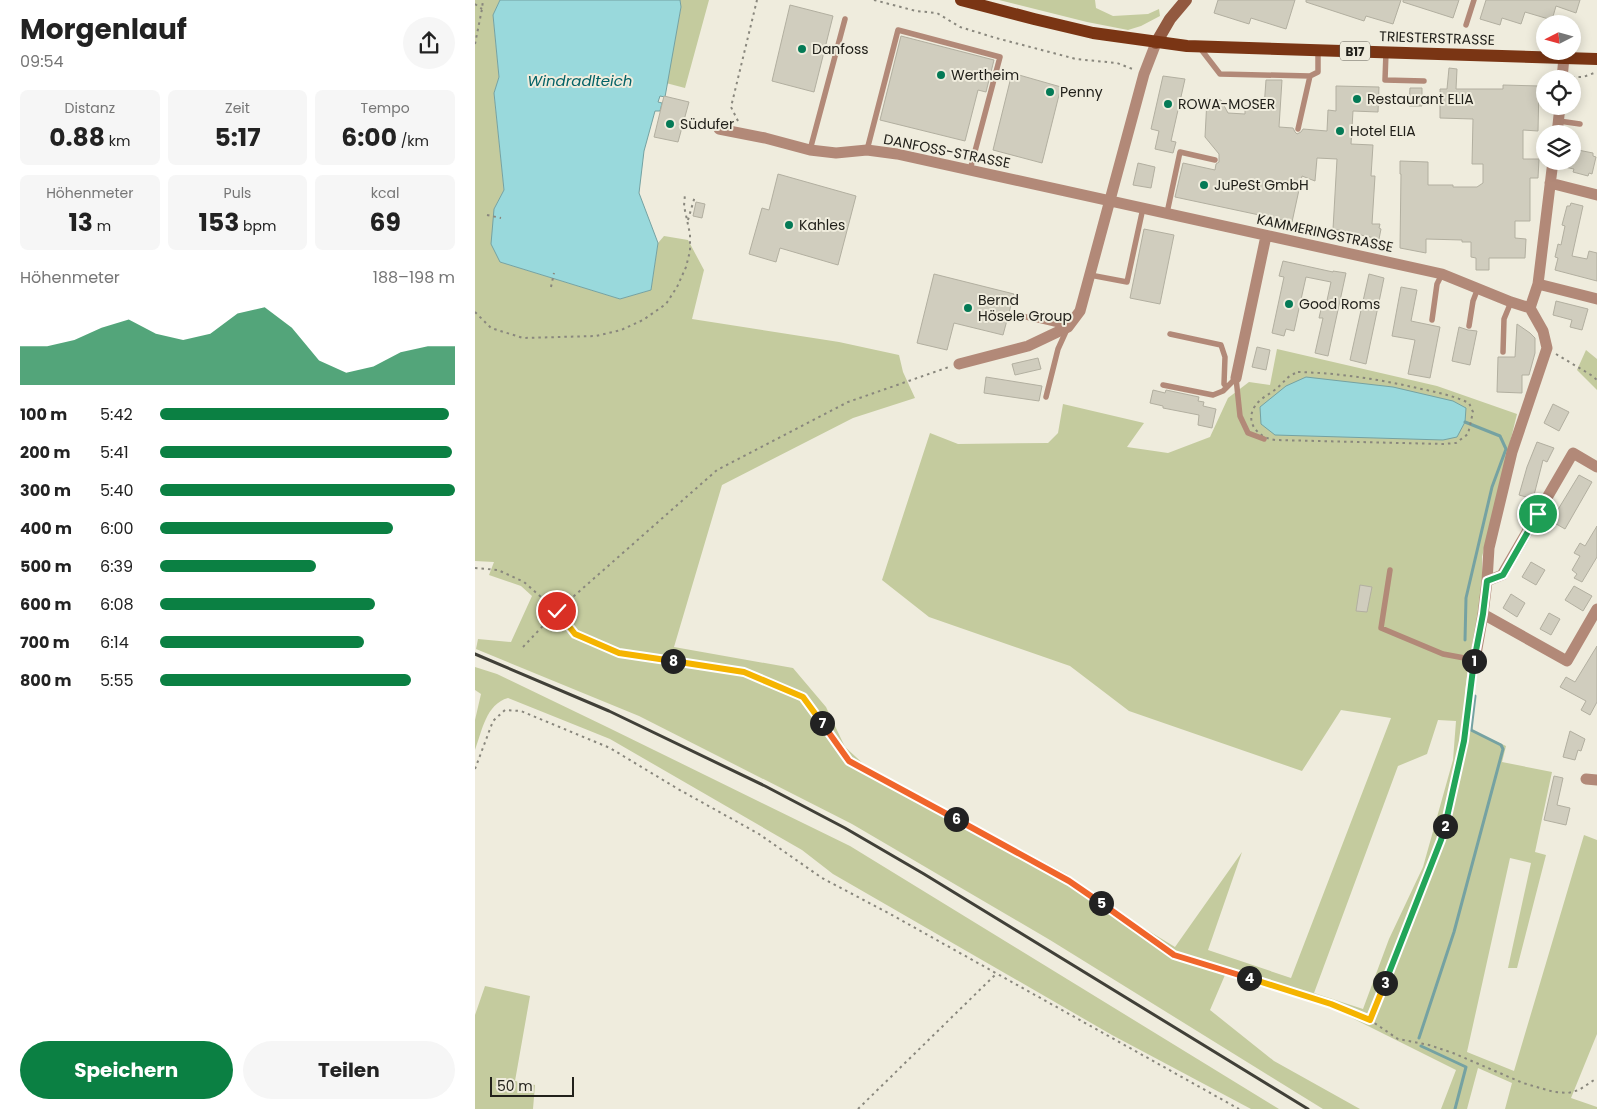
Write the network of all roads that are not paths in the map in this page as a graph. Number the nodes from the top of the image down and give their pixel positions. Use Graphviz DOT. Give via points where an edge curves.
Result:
graph roads {
  1 [pos="961,0"];
  2 [pos="1474,0"];
  3 [pos="1181,2"];
  4 [pos="845,19"];
  5 [pos="1466,25"];
  6 [pos="1155,43"];
  7 [pos="1199,46"];
  8 [pos="1318,50"];
  9 [pos="1386,52"];
  10 [pos="1536,56"];
  11 [pos="1581,58"];
  12 [pos="1597,59"];
  13 [pos="1310,76"];
  14 [pos="1424,81"];
  15 [pos="1559,115"];
  16 [pos="1559,120"];
  17 [pos="1580,124"];
  18 [pos="1558,125"];
  19 [pos="719,129"];
  20 [pos="1298,129"];
  21 [pos="810,150"];
  22 [pos="867,150"];
  23 [pos="1215,160"];
  24 [pos="970,170"];
  25 [pos="1552,170"];
  26 [pos="1550,183"];
  27 [pos="1597,195"];
  28 [pos="1110,200"];
  29 [pos="1143,208"];
  30 [pos="1167,213"];
  31 [pos="1266,236"];
  32 [pos="1442,274"];
  33 [pos="1090,275"];
  34 [pos="1538,284"];
  35 [pos="1478,288"];
  36 [pos="1597,299"];
  37 [pos="1511,302"];
  38 [pos="1530,308"];
  39 [pos="1022,316"];
  40 [pos="1432,320"];
  41 [pos="1469,326"];
  42 [pos="1068,327"];
  43 [pos="1170,334"];
  44 [pos="1503,352"];
  45 [pos="959,364"];
  46 [pos="1236,378"];
  47 [pos="1163,385"];
  48 [pos="1227,387"];
  49 [pos="1046,397"];
  50 [pos="1264,439"];
  51 [pos="1597,467"];
  52 [pos="1390,570"];
  53 [pos="1487,581"];
  54 [pos="1597,609"];
  55 [pos="1483,614"];
  56 [pos="1475,660"];
  1 -- 6 [label="main road, B17" via="1034,20"];
  2 -- 5 [label="lane"];
  3 -- 6 [label="street"];
  4 -- 21 [label="lane"];
  6 -- 7 [label="main road, TRIESTERSTRASSE / B17"];
  6 -- 28 [label="street"];
  7 -- 8 [label="main road, TRIESTERSTRASSE / B17"];
  7 -- 13 [label="lane" via="1220,74"];
  8 -- 9 [label="main road, TRIESTERSTRASSE / B17"];
  8 -- 13 [label="lane" via="1318,72"];
  9 -- 10 [label="main road, TRIESTERSTRASSE / B17"];
  9 -- 14 [label="lane" via="1385,80"];
  11 -- 12 [label="main road, TRIESTERSTRASSE / B17"];
  13 -- 20 [label="lane"];
  15 -- 16 [label="street"];
  16 -- 17 [label="lane"];
  16 -- 18 [label="street"];
  19 -- 21 [label="street, DANFOSS-STRASSE"];
  21 -- 22 [label="street, DANFOSS-STRASSE" via="836,154"];
  22 -- 24 [label="street, DANFOSS-STRASSE"];
  22 -- 24 [label="lane" via="898,30 1001,57"];
  23 -- 30 [label="lane" via="1180,152"];
  24 -- 28 [label="street, DANFOSS-STRASSE"];
  25 -- 26 [label="street"];
  26 -- 27 [label="street"];
  26 -- 34 [label="street"];
  28 -- 29 [label="street, KAMMERINGSTRASSE"];
  28 -- 33 [label="street"];
  29 -- 30 [label="street, KAMMERINGSTRASSE"];
  29 -- 33 [label="lane" via="1127,282"];
  30 -- 31 [label="street, KAMMERINGSTRASSE"];
  31 -- 32 [label="street, KAMMERINGSTRASSE"];
  31 -- 46 [label="street"];
  32 -- 35 [label="street, KAMMERINGSTRASSE"];
  32 -- 40 [label="lane" via="1437,284"];
  33 -- 42 [label="street" via="1081,311"];
  34 -- 36 [label="street"];
  34 -- 38 [label="street"];
  35 -- 37 [label="street, KAMMERINGSTRASSE"];
  35 -- 41 [label="lane"];
  37 -- 38 [label="street, KAMMERINGSTRASSE"];
  37 -- 44 [label="lane" via="1504,319"];
  38 -- 53 [label="street" via="1543,331 1547,348 1512,452 1489,548"];
  39 -- 42 [label="lane"];
  42 -- 45 [label="street" via="1028,346"];
  42 -- 49 [label="lane" via="1058,349"];
  43 -- 48 [label="lane" via="1221,345 1225,356 1224,384"];
  46 -- 48 [label="lane"];
  46 -- 50 [label="lane" via="1240,416 1248,433"];
  47 -- 48 [label="lane" via="1213,396"];
  51 -- 53 [label="street" via="1573,453 1503,575"];
  52 -- 56 [label="lane" via="1381,628 1443,654"];
  53 -- 55 [label="street"];
  54 -- 55 [label="street" via="1567,661"];
  55 -- 56 [label="street"];
}
